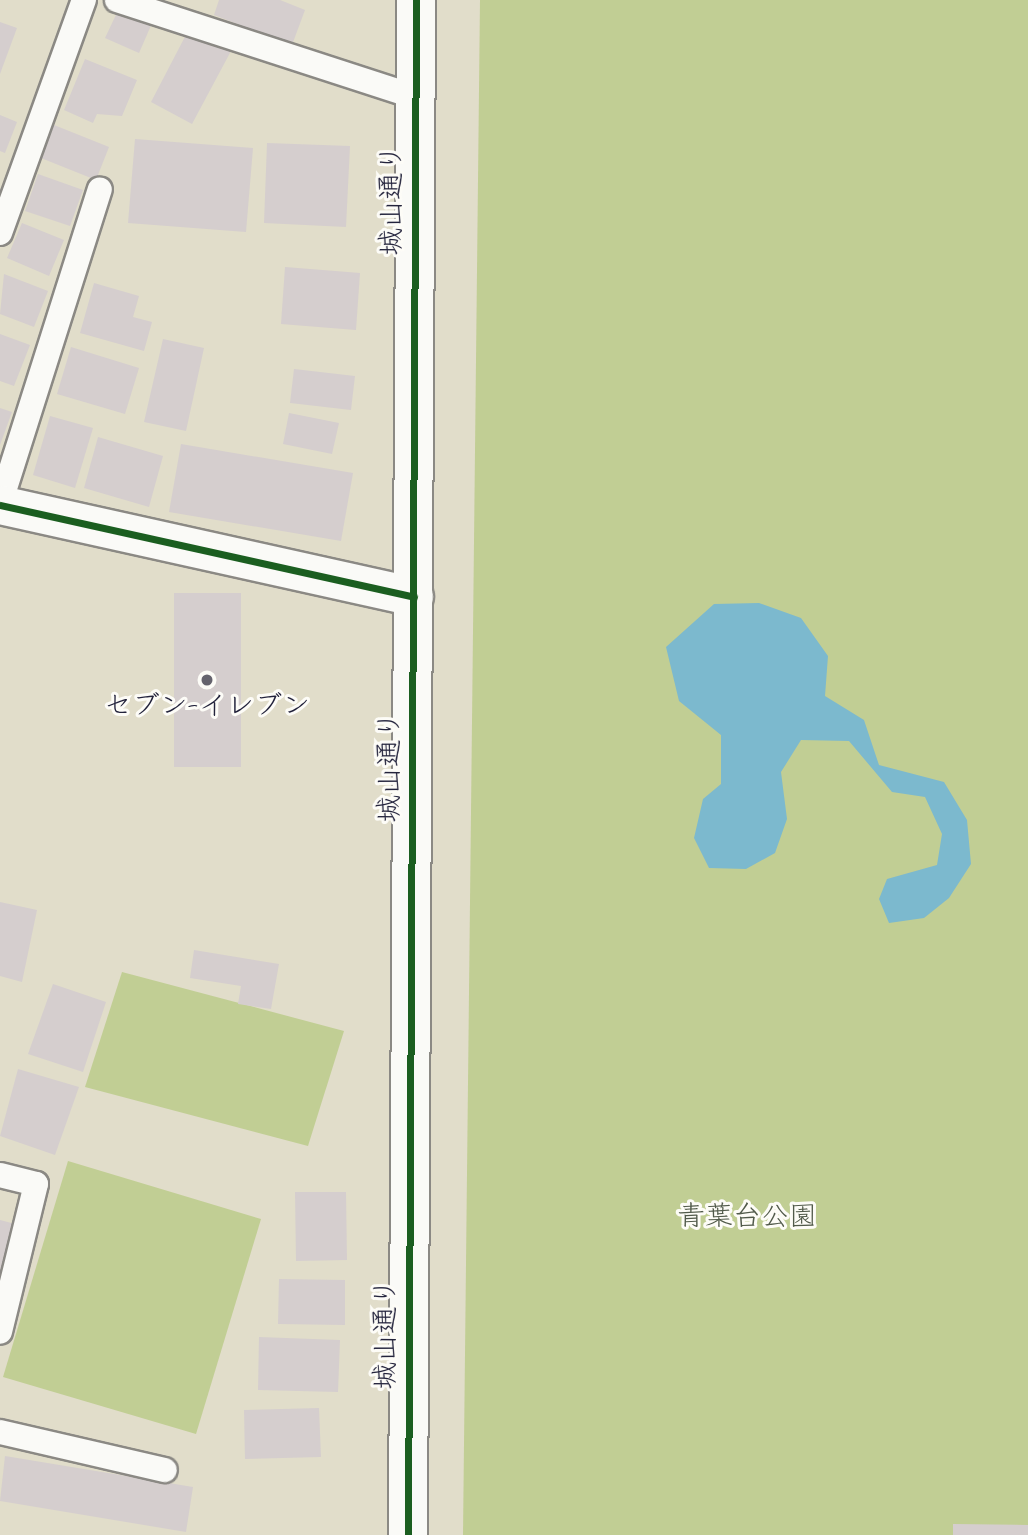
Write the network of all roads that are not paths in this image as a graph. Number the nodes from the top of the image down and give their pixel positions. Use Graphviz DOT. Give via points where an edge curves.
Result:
graph roads {
  1 [pos="84,0"];
  2 [pos="117,0"];
  3 [pos="416,0"];
  4 [pos="415,97"];
  5 [pos="100,189"];
  6 [pos="0,233"];
  7 [pos="0,505"];
  8 [pos="414,597"];
  9 [pos="0,1175"];
  10 [pos="0,1332"];
  11 [pos="0,1433"];
  12 [pos="165,1470"];
  13 [pos="408,1535"];
  1 -- 6 [label="lane"];
  2 -- 4 [label="lane"];
  3 -- 4 [label="street, 城山通り"];
  4 -- 8 [label="street, 城山通り"];
  5 -- 7 [label="lane"];
  7 -- 8 [label="street"];
  8 -- 13 [label="street, 城山通り"];
  9 -- 10 [label="lane" via="36,1184"];
  11 -- 12 [label="lane"];
}
